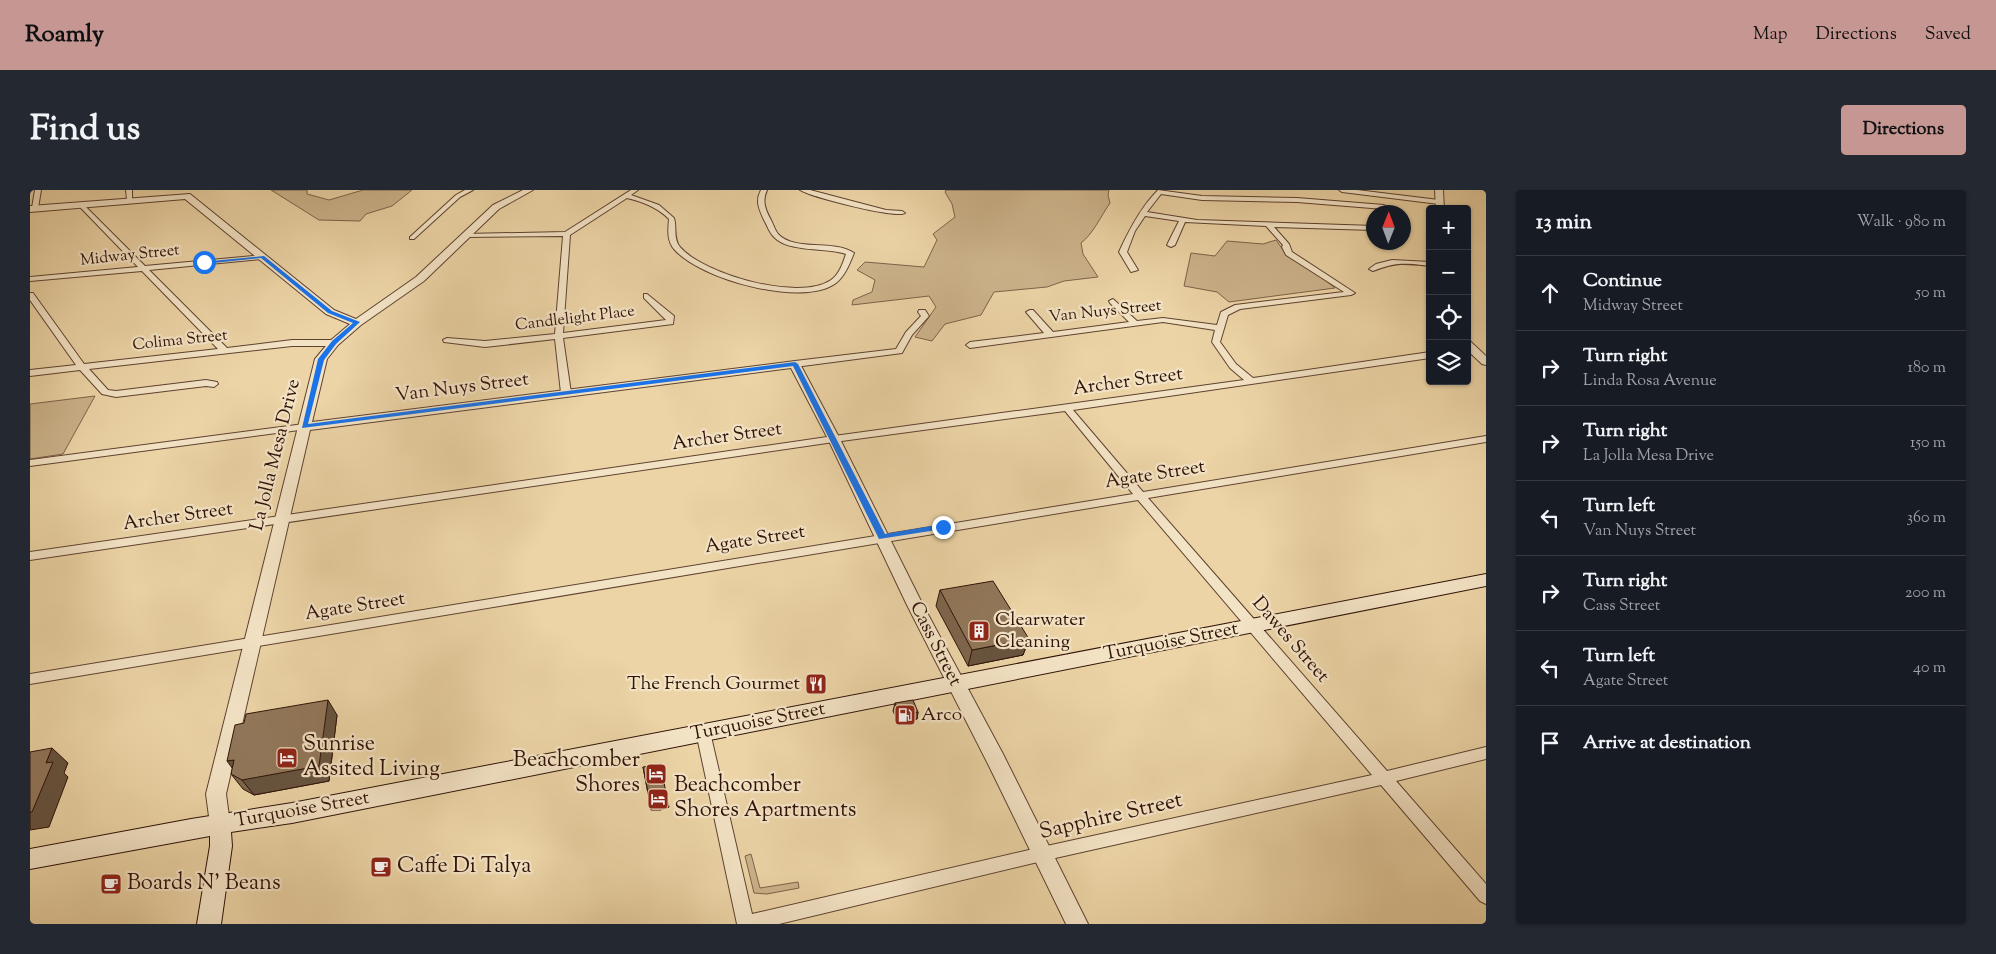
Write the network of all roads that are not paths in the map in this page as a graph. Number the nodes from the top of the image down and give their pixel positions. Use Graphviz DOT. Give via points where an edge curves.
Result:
graph roads {
  1 [pos="38,190"];
  2 [pos="129,190"];
  3 [pos="470,190"];
  4 [pos="529,190"];
  5 [pos="635,190"];
  6 [pos="764,190"];
  7 [pos="803,190"];
  8 [pos="839,190"];
  9 [pos="1342,190"];
  10 [pos="1439,190"];
  11 [pos="1161,191"];
  12 [pos="1383,194"];
  13 [pos="625,196"];
  14 [pos="829,197"];
  15 [pos="130,200"];
  16 [pos="81,204"];
  17 [pos="1384,205"];
  18 [pos="1440,205"];
  19 [pos="1366,208"];
  20 [pos="33,209"];
  21 [pos="902,213"];
  22 [pos="1145,214"];
  23 [pos="1182,221"];
  24 [pos="1268,224"];
  25 [pos="1366,228"];
  26 [pos="567,234"];
  27 [pos="467,235"];
  28 [pos="412,238"];
  29 [pos="1171,245"];
  30 [pos="262,257"];
  31 [pos="1426,264"];
  32 [pos="143,269"];
  33 [pos="1372,269"];
  34 [pos="1134,270"];
  35 [pos="30,280"];
  36 [pos="30,296"];
  37 [pos="647,296"];
  38 [pos="1113,301"];
  39 [pos="922,312"];
  40 [pos="1030,312"];
  41 [pos="357,322"];
  42 [pos="1135,323"];
  43 [pos="1220,328"];
  44 [pos="1050,334"];
  45 [pos="559,336"];
  46 [pos="447,340"];
  47 [pos="334,343"];
  48 [pos="970,345"];
  49 [pos="1471,350"];
  50 [pos="225,351"];
  51 [pos="1426,356"];
  52 [pos="1486,362"];
  53 [pos="795,364"];
  54 [pos="82,367"];
  55 [pos="30,373"];
  56 [pos="1251,381"];
  57 [pos="214,384"];
  58 [pos="566,393"];
  59 [pos="1067,408"];
  60 [pos="304,427"];
  61 [pos="1486,438"];
  62 [pos="834,439"];
  63 [pos="30,463"];
  64 [pos="1139,495"];
  65 [pos="282,519"];
  66 [pos="882,537"];
  67 [pos="30,556"];
  68 [pos="1486,580"];
  69 [pos="1254,626"];
  70 [pos="251,642"];
  71 [pos="30,679"];
  72 [pos="955,684"];
  73 [pos="703,732"];
  74 [pos="1486,754"];
  75 [pos="1385,778"];
  76 [pos="220,824"];
  77 [pos="1042,854"];
  78 [pos="30,859"];
  79 [pos="1486,896"];
  80 [pos="209,924"];
  81 [pos="746,924"];
  82 [pos="1077,924"];
  1 -- 20 [label="street"];
  2 -- 15 [label="street"];
  3 -- 28 [label="street" via="458,196"];
  4 -- 27 [label="street, La Jolla Mesa Drive" via="496,207"];
  5 -- 13 [label="street"];
  6 -- 13 [label="street" via="760,197 762,208 777,237 793,244 850,252 847,265 832,282 810,289 730,280 707,270 678,249 672,238 672,219 663,208"];
  7 -- 14 [label="street"];
  8 -- 14 [label="street"];
  9 -- 12 [label="street"];
  10 -- 18 [label="street"];
  11 -- 19 [label="street" via="1202,198 1297,200"];
  11 -- 22 [label="street"];
  12 -- 17 [label="street"];
  12 -- 18 [label="street"];
  13 -- 26 [label="street"];
  14 -- 21 [label="street"];
  15 -- 16 [label="street"];
  15 -- 30 [label="street" via="188,196"];
  16 -- 20 [label="street"];
  16 -- 32 [label="street"];
  22 -- 23 [label="street"];
  22 -- 34 [label="street" via="1132,231 1123,252"];
  23 -- 24 [label="street"];
  23 -- 29 [label="street"];
  24 -- 25 [label="street"];
  24 -- 43 [label="street" via="1287,245 1292,256 1351,294 1238,307 1224,314"];
  26 -- 27 [label="street"];
  26 -- 45 [label="street"];
  27 -- 41 [label="street, La Jolla Mesa Drive" via="420,279"];
  30 -- 32 [label="street, Midway Street"];
  30 -- 41 [label="street" via="330,312"];
  31 -- 33 [label="street" via="1378,264"];
  32 -- 35 [label="street, Midway Street"];
  32 -- 50 [label="street"];
  36 -- 54 [label="street"];
  37 -- 45 [label="street, Candlelight Place" via="671,318 670,322"];
  38 -- 42 [label="street"];
  39 -- 53 [label="street, Van Nuys Street" via="924,316 900,351"];
  40 -- 44 [label="street"];
  41 -- 47 [label="street, La Jolla Mesa Drive"];
  42 -- 43 [label="street, Van Nuys Street" via="1172,321"];
  42 -- 44 [label="street, Van Nuys Street"];
  43 -- 56 [label="street" via="1216,342 1233,366"];
  44 -- 48 [label="street, Van Nuys Street"];
  45 -- 46 [label="street, Candlelight Place" via="485,344"];
  45 -- 58 [label="street"];
  47 -- 50 [label="street, Colima Street" via="292,343"];
  47 -- 60 [label="street, La Jolla Mesa Drive" via="321,359"];
  49 -- 52 [label="street"];
  50 -- 54 [label="street, Colima Street"];
  51 -- 56 [label="street, Archer Street"];
  53 -- 58 [label="street, Van Nuys Street"];
  53 -- 62 [label="street, Cass Street"];
  54 -- 55 [label="street, Colima Street"];
  54 -- 57 [label="street" via="109,394"];
  56 -- 59 [label="street, Archer Street"];
  58 -- 60 [label="street, Van Nuys Street"];
  59 -- 62 [label="street, Archer Street"];
  59 -- 64 [label="street, Dawes Street"];
  60 -- 63 [label="street, Van Nuys Street"];
  60 -- 65 [label="street, La Jolla Mesa Drive"];
  61 -- 64 [label="street, Agate Street"];
  62 -- 65 [label="street, Archer Street"];
  62 -- 66 [label="street, Cass Street"];
  64 -- 66 [label="street, Agate Street"];
  64 -- 69 [label="street, Dawes Street"];
  65 -- 67 [label="street, Archer Street"];
  65 -- 70 [label="street, La Jolla Mesa Drive"];
  66 -- 70 [label="street, Agate Street"];
  66 -- 72 [label="street, Cass Street"];
  68 -- 69 [label="main road, Turquoise Street"];
  69 -- 72 [label="main road, Turquoise Street"];
  69 -- 75 [label="street, Dawes Street"];
  70 -- 71 [label="street, Agate Street"];
  70 -- 76 [label="street, La Jolla Mesa Drive" via="216,794"];
  72 -- 73 [label="main road, Turquoise Street"];
  72 -- 77 [label="street, Cass Street"];
  73 -- 76 [label="main road, Turquoise Street" via="292,813"];
  73 -- 81 [label="street"];
  74 -- 75 [label="street, Sapphire Street"];
  75 -- 77 [label="street, Sapphire Street"];
  75 -- 79 [label="street, Dawes Street"];
  76 -- 78 [label="main road, Turquoise Street"];
  76 -- 80 [label="main road" via="221,846"];
  77 -- 81 [label="street, Sapphire Street"];
  77 -- 82 [label="street, Cass Street"];
}
